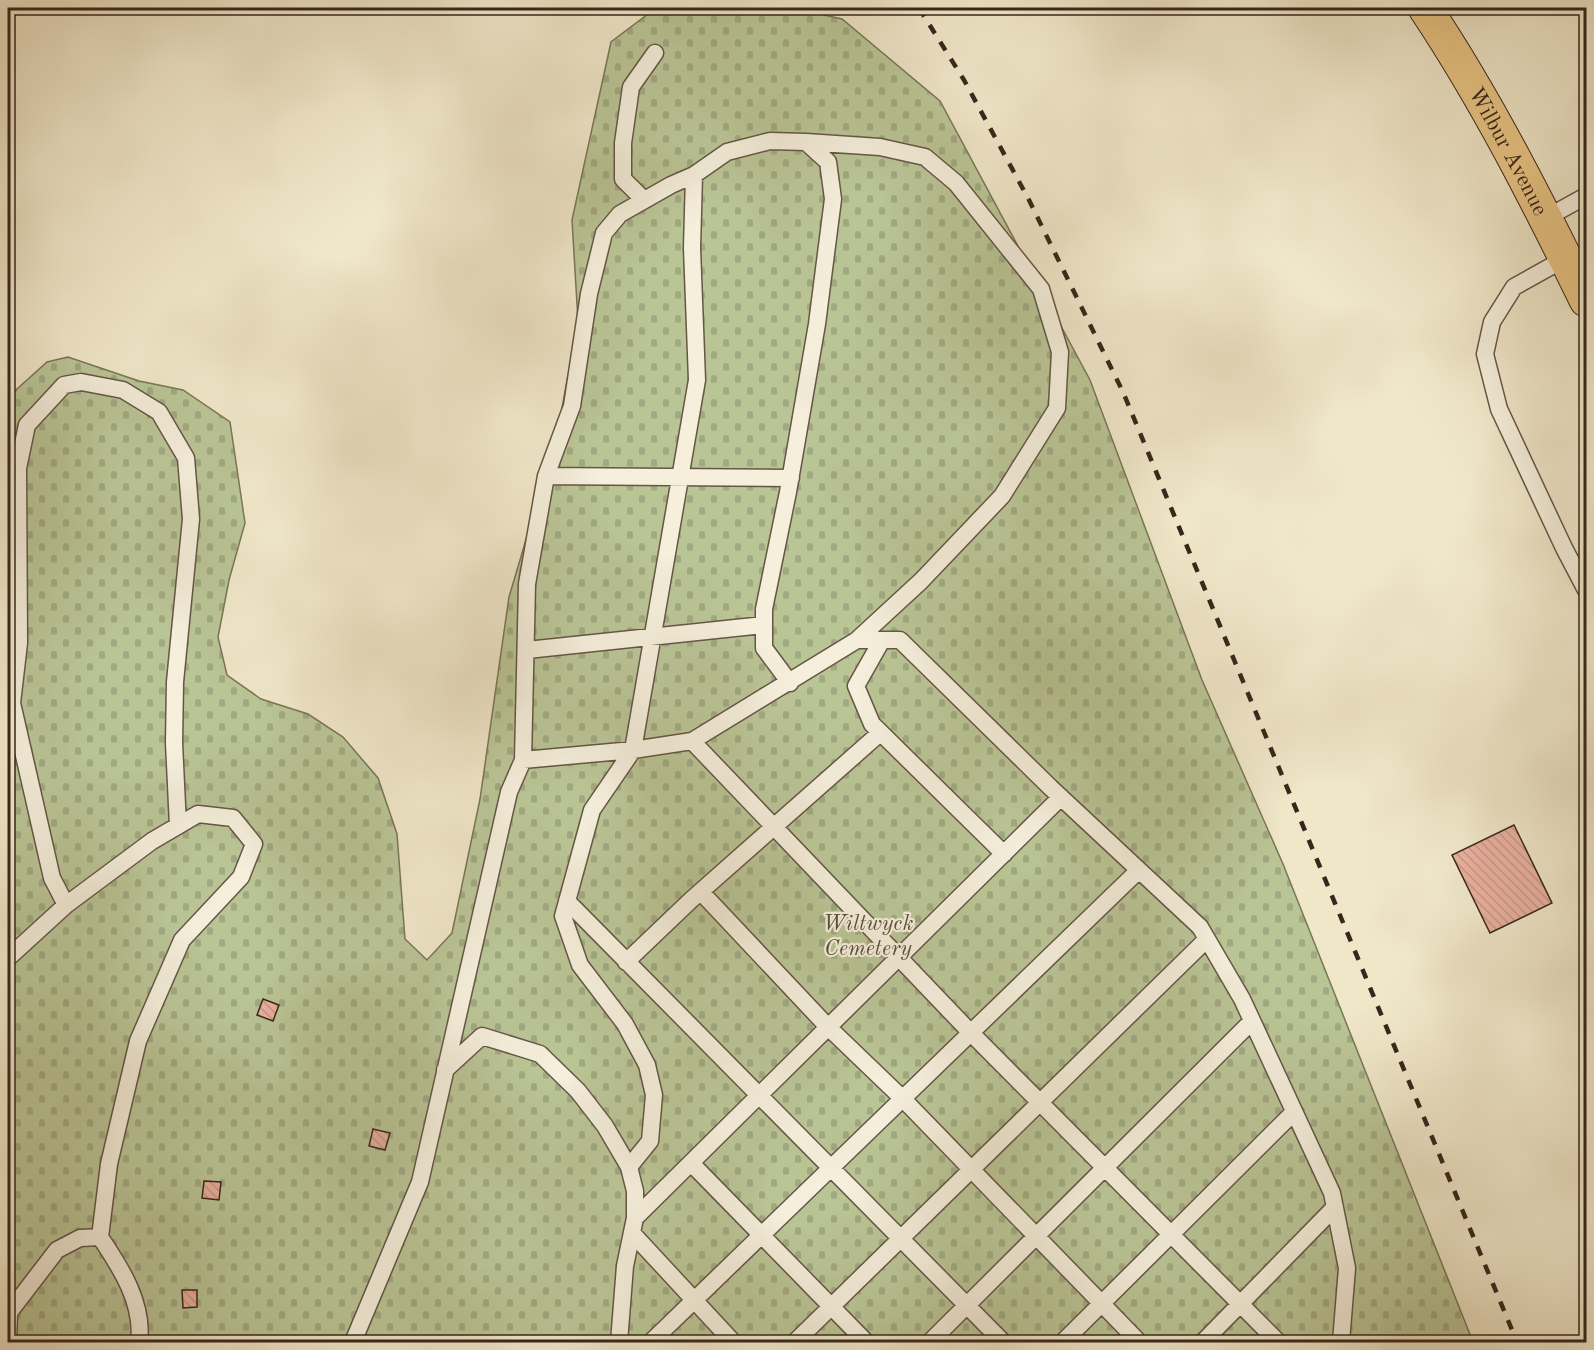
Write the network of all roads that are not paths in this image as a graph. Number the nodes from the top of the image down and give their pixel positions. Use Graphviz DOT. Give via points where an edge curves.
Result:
graph roads {
  1 [pos="1425,8"];
  2 [pos="655,54"];
  3 [pos="806,142"];
  4 [pos="694,176"];
  5 [pos="1587,196"];
  6 [pos="644,200"];
  7 [pos="1546,218"];
  8 [pos="1566,258"];
  9 [pos="1587,300"];
  10 [pos="546,476"];
  11 [pos="681,476"];
  12 [pos="790,478"];
  13 [pos="1587,590"];
  14 [pos="764,625"];
  15 [pos="652,637"];
  16 [pos="857,640"];
  17 [pos="882,640"];
  18 [pos="527,650"];
  19 [pos="790,683"];
  20 [pos="10,703"];
  21 [pos="880,733"];
  22 [pos="692,741"];
  23 [pos="633,750"];
  24 [pos="523,760"];
  25 [pos="1061,798"];
  26 [pos="178,826"];
  27 [pos="775,827"];
  28 [pos="1004,854"];
  29 [pos="1139,870"];
  30 [pos="701,892"];
  31 [pos="567,901"];
  32 [pos="66,905"];
  33 [pos="1207,939"];
  34 [pos="8,958"];
  35 [pos="899,958"];
  36 [pos="626,962"];
  37 [pos="1252,1021"];
  38 [pos="828,1027"];
  39 [pos="971,1033"];
  40 [pos="445,1070"];
  41 [pos="761,1094"];
  42 [pos="903,1099"];
  43 [pos="1040,1102"];
  44 [pos="1294,1112"];
  45 [pos="691,1163"];
  46 [pos="629,1167"];
  47 [pos="1105,1167"];
  48 [pos="830,1169"];
  49 [pos="971,1170"];
  50 [pos="1335,1208"];
  51 [pos="634,1226"];
  52 [pos="1170,1235"];
  53 [pos="761,1236"];
  54 [pos="1036,1236"];
  55 [pos="100,1237"];
  56 [pos="901,1238"];
  57 [pos="694,1301"];
  58 [pos="1102,1304"];
  59 [pos="1240,1304"];
  60 [pos="966,1306"];
  61 [pos="831,1308"];
  62 [pos="8,1315"];
  63 [pos="8,1340"];
  64 [pos="1339,1340"];
  65 [pos="139,1342"];
  66 [pos="353,1342"];
  67 [pos="619,1342"];
  68 [pos="651,1342"];
  69 [pos="733,1342"];
  70 [pos="795,1342"];
  71 [pos="866,1342"];
  72 [pos="930,1342"];
  73 [pos="1003,1342"];
  74 [pos="1063,1342"];
  75 [pos="1139,1342"];
  76 [pos="1203,1342"];
  77 [pos="1278,1342"];
  1 -- 7 [label="main road, Wilbur Avenue" via="1469,74"];
  2 -- 6 [label="lane" via="631,87 623,143 623,179"];
  3 -- 4 [label="lane" via="770,141 727,152"];
  3 -- 12 [label="lane" via="828,162 833,199 817,324"];
  3 -- 16 [label="lane" via="880,147 925,157 956,183 1041,289 1059,352 1057,408 1002,496 921,582"];
  4 -- 6 [label="lane"];
  4 -- 11 [label="lane" via="692,248 697,380"];
  5 -- 7 [label="lane"];
  6 -- 10 [label="lane" via="620,214 604,233 589,294 572,406"];
  7 -- 8 [label="main road, Wilbur Avenue"];
  8 -- 9 [label="main road, Wilbur Avenue"];
  8 -- 13 [label="lane" via="1514,287 1492,322 1485,354 1499,409 1563,548"];
  10 -- 11 [label="lane"];
  10 -- 18 [label="lane" via="527,584"];
  11 -- 12 [label="lane"];
  11 -- 15 [label="lane"];
  12 -- 14 [label="lane"];
  14 -- 15 [label="lane"];
  14 -- 19 [label="lane" via="764,648"];
  15 -- 18 [label="lane"];
  15 -- 23 [label="lane"];
  16 -- 17 [label="lane"];
  16 -- 19 [label="lane"];
  17 -- 21 [label="lane" via="856,686 872,724"];
  17 -- 25 [label="lane" via="900,640"];
  18 -- 24 [label="lane"];
  19 -- 22 [label="lane"];
  20 -- 26 [label="lane" via="20,643 18,468 27,425 64,385 81,382 123,390 159,412 186,458 191,519 175,682"];
  20 -- 32 [label="lane" via="52,878"];
  21 -- 27 [label="lane"];
  21 -- 28 [label="lane"];
  22 -- 23 [label="lane"];
  22 -- 27 [label="lane"];
  23 -- 24 [label="lane"];
  23 -- 31 [label="lane" via="592,810"];
  24 -- 40 [label="lane" via="509,792"];
  25 -- 28 [label="lane"];
  25 -- 29 [label="lane"];
  26 -- 32 [label="lane"];
  26 -- 55 [label="lane" via="198,814 233,818 254,844 241,878 182,940 138,1041 109,1164"];
  27 -- 30 [label="lane"];
  27 -- 35 [label="lane"];
  28 -- 35 [label="lane"];
  29 -- 33 [label="lane" via="1200,927"];
  29 -- 39 [label="lane"];
  30 -- 36 [label="lane"];
  30 -- 38 [label="lane"];
  31 -- 36 [label="lane"];
  31 -- 46 [label="lane" via="563,916 580,965 625,1024 647,1065 654,1095 650,1141"];
  32 -- 34 [label="lane"];
  33 -- 37 [label="lane"];
  33 -- 43 [label="lane"];
  35 -- 38 [label="lane"];
  35 -- 39 [label="lane"];
  36 -- 41 [label="lane"];
  37 -- 44 [label="lane"];
  37 -- 47 [label="lane"];
  38 -- 41 [label="lane"];
  38 -- 42 [label="lane"];
  39 -- 42 [label="lane"];
  39 -- 43 [label="lane"];
  40 -- 46 [label="lane" via="482,1036 540,1054 578,1091"];
  40 -- 66 [label="lane" via="420,1182"];
  41 -- 45 [label="lane"];
  41 -- 48 [label="lane"];
  42 -- 48 [label="lane"];
  42 -- 49 [label="lane"];
  43 -- 47 [label="lane"];
  43 -- 49 [label="lane"];
  44 -- 50 [label="lane" via="1332,1193"];
  44 -- 52 [label="lane"];
  45 -- 51 [label="lane"];
  45 -- 53 [label="lane"];
  46 -- 51 [label="lane" via="635,1191"];
  47 -- 52 [label="lane"];
  47 -- 54 [label="lane"];
  48 -- 53 [label="lane"];
  48 -- 56 [label="lane"];
  49 -- 54 [label="lane"];
  49 -- 56 [label="lane"];
  50 -- 59 [label="lane"];
  50 -- 64 [label="lane" via="1347,1268"];
  51 -- 57 [label="lane"];
  51 -- 67 [label="lane" via="625,1266"];
  52 -- 58 [label="lane"];
  52 -- 59 [label="lane"];
  53 -- 57 [label="lane"];
  53 -- 61 [label="lane"];
  54 -- 58 [label="lane"];
  54 -- 60 [label="lane"];
  55 -- 62 [label="lane" via="80,1238 57,1250"];
  55 -- 65 [label="lane" via="122,1269 136,1305"];
  56 -- 60 [label="lane"];
  56 -- 61 [label="lane"];
  57 -- 68 [label="lane"];
  57 -- 69 [label="lane"];
  58 -- 74 [label="lane"];
  58 -- 75 [label="lane"];
  59 -- 76 [label="lane"];
  59 -- 77 [label="lane"];
  60 -- 72 [label="lane"];
  60 -- 73 [label="lane"];
  61 -- 70 [label="lane"];
  61 -- 71 [label="lane"];
  62 -- 63 [label="lane"];
}
